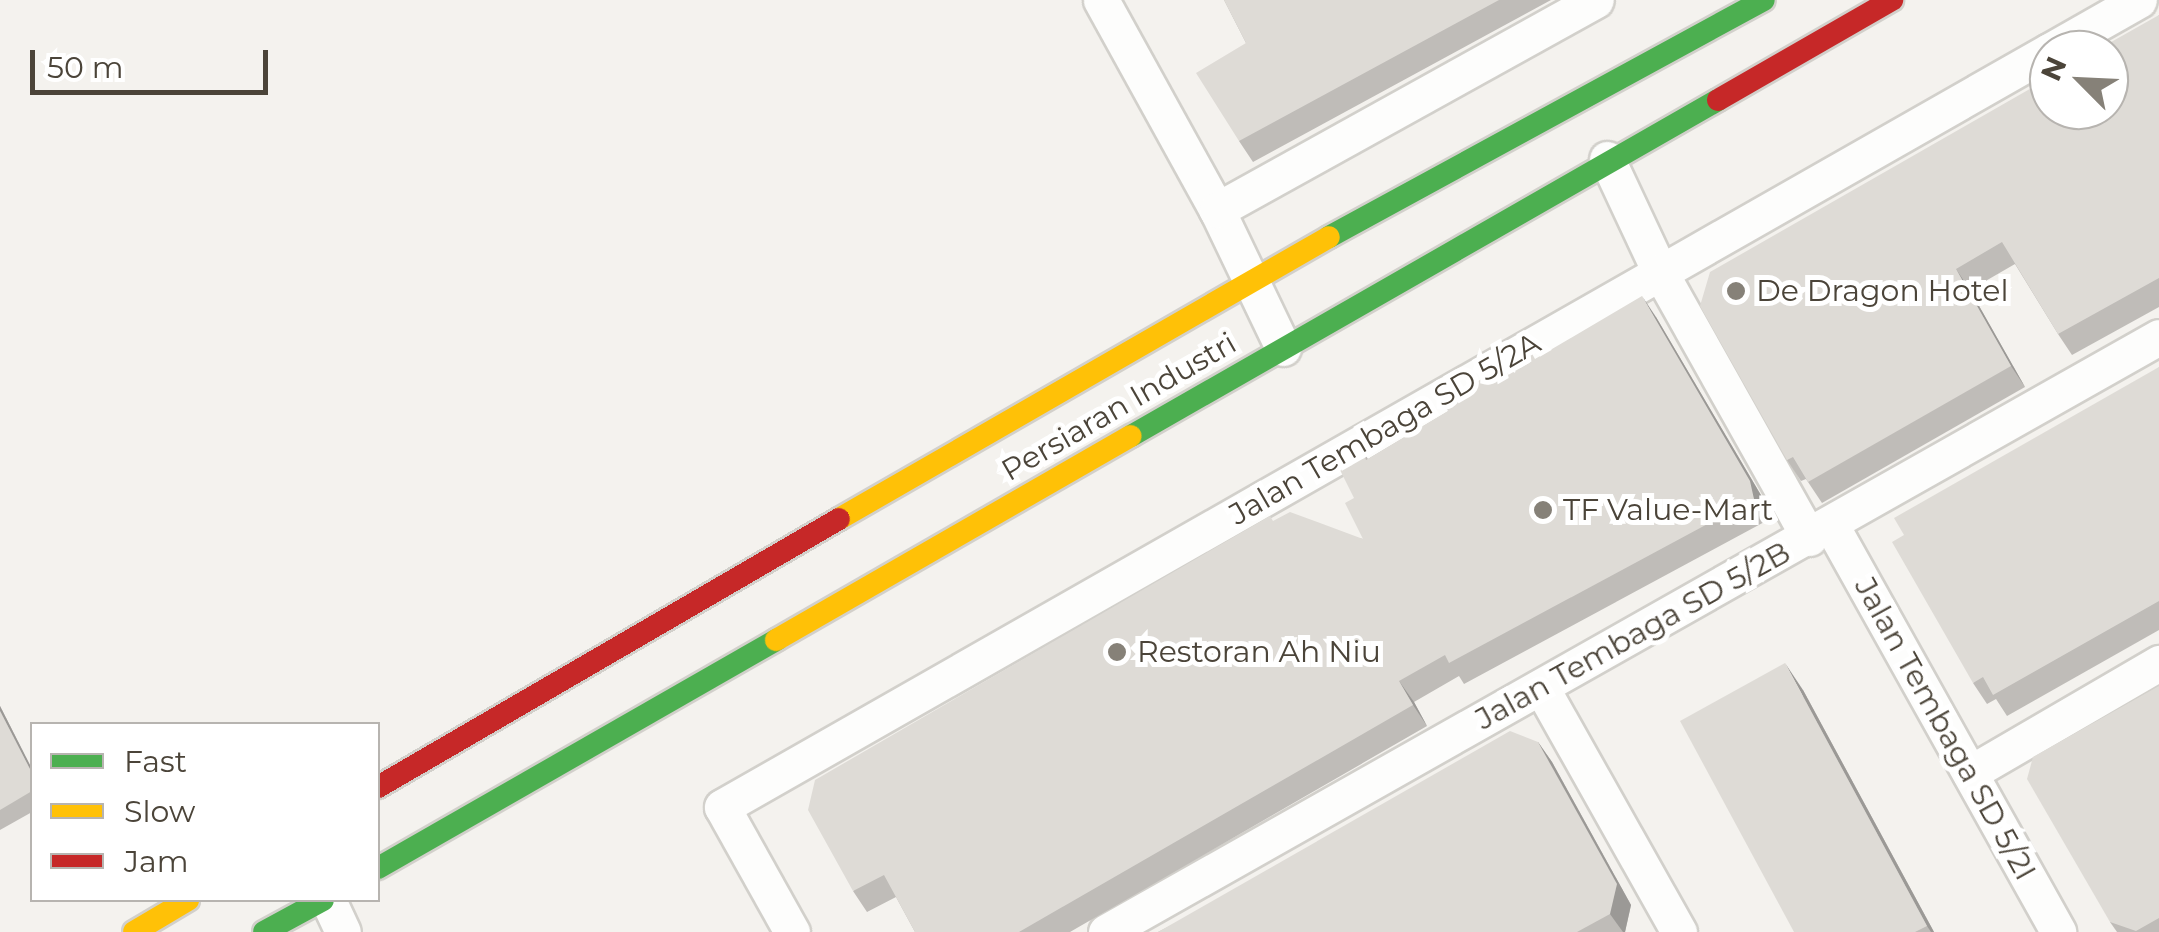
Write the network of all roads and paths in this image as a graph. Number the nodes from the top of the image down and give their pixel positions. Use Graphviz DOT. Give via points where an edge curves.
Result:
graph roads {
  1 [pos="1101,0"];
  2 [pos="1596,0"];
  3 [pos="1764,0"];
  4 [pos="1892,0"];
  5 [pos="2139,0"];
  6 [pos="2087,30"];
  7 [pos="2029,63"];
  8 [pos="1607,159"];
  9 [pos="1217,210"];
  10 [pos="1660,272"];
  11 [pos="1249,281"];
  12 [pos="2159,337"];
  13 [pos="1283,348"];
  14 [pos="1820,532"];
  15 [pos="2159,663"];
  16 [pos="1541,687"];
  17 [pos="1970,774"];
  18 [pos="380,786"];
  19 [pos="380,867"];
  20 [pos="185,902"];
  21 [pos="321,902"];
  22 [pos="326,902"];
  23 [pos="134,932"];
  24 [pos="264,932"];
  25 [pos="343,932"];
  26 [pos="792,932"];
  27 [pos="1106,932"];
  28 [pos="1679,932"];
  29 [pos="2058,932"];
  1 -- 9 [label="street"];
  2 -- 9 [label="street"];
  3 -- 11 [label="street, Persiaran Industri"];
  4 -- 8 [label="street, Persiaran Industri"];
  5 -- 6 [label="street, Jalan Tembaga SD 5/2A"];
  7 -- 10 [label="street, Jalan Tembaga SD 5/2A"];
  8 -- 10 [label="street, Jalan Tembaga SD 5/2I"];
  8 -- 13 [label="street, Persiaran Industri"];
  9 -- 11 [label="street"];
  10 -- 14 [label="street, Jalan Tembaga SD 5/2I"];
  10 -- 26 [label="street, Jalan Tembaga SD 5/2A" via="722,807"];
  11 -- 13 [label="street"];
  11 -- 18 [label="street, Persiaran Industri"];
  12 -- 14 [label="street, Jalan Tembaga SD 5/2B"];
  13 -- 19 [label="street, Persiaran Industri"];
  14 -- 16 [label="street, Jalan Tembaga SD 5/2B"];
  14 -- 17 [label="street, Jalan Tembaga SD 5/2I"];
  15 -- 17 [label="street"];
  16 -- 27 [label="street, Jalan Tembaga SD 5/2B"];
  16 -- 28 [label="street"];
  17 -- 29 [label="street, Jalan Tembaga SD 5/2I"];
  20 -- 23 [label="street"];
  21 -- 24 [label="street"];
  22 -- 25 [label="street"];
}
